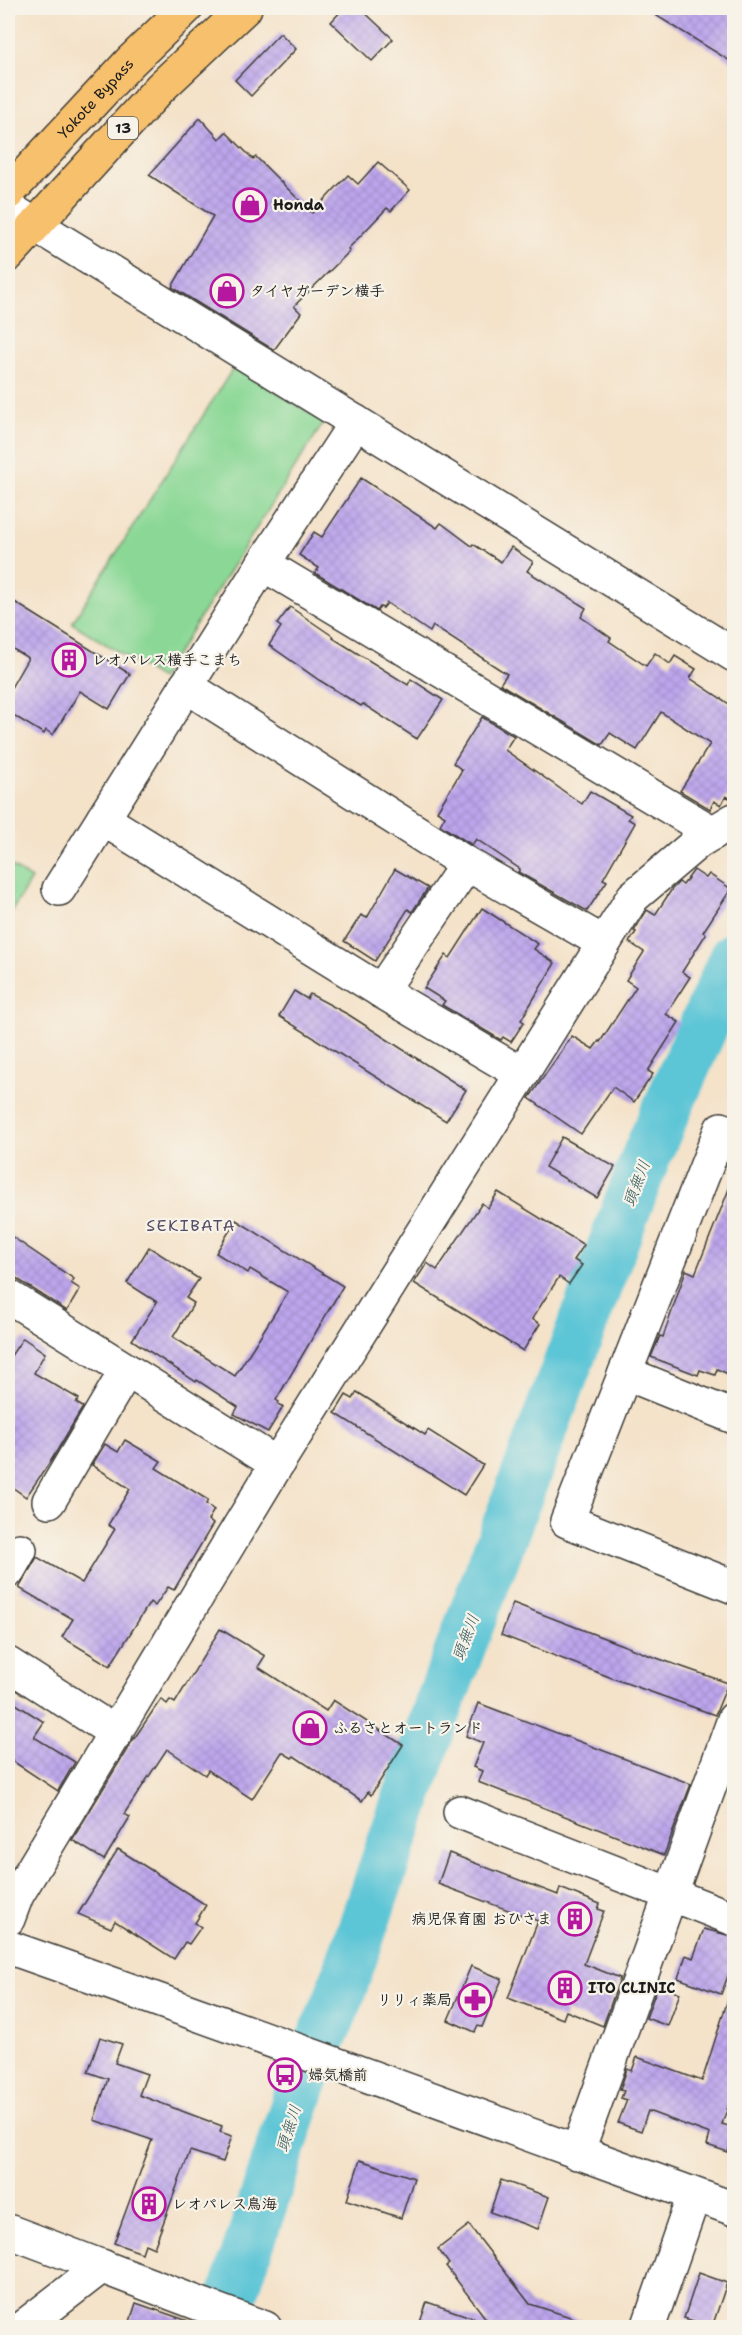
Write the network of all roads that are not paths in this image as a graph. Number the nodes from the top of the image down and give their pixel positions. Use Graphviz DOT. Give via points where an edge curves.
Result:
graph roads {
  1 [pos="186,8"];
  2 [pos="245,8"];
  3 [pos="8,193"];
  4 [pos="21,216"];
  5 [pos="8,255"];
  6 [pos="356,422"];
  7 [pos="263,564"];
  8 [pos="735,655"];
  9 [pos="186,686"];
  10 [pos="103,819"];
  11 [pos="724,827"];
  12 [pos="467,864"];
  13 [pos="59,889"];
  14 [pos="604,943"];
  15 [pos="381,991"];
  16 [pos="522,1074"];
  17 [pos="735,1134"];
  18 [pos="8,1296"];
  19 [pos="126,1371"];
  20 [pos="625,1373"];
  21 [pos="735,1417"];
  22 [pos="276,1464"];
  23 [pos="49,1501"];
  24 [pos="735,1587"];
  25 [pos="8,1664"];
  26 [pos="735,1719"];
  27 [pos="116,1733"];
  28 [pos="460,1812"];
  29 [pos="672,1896"];
  30 [pos="8,1919"];
  31 [pos="735,1919"];
  32 [pos="8,1947"];
  33 [pos="577,2153"];
  34 [pos="694,2194"];
  35 [pos="735,2209"];
  36 [pos="8,2232"];
  37 [pos="102,2266"];
  38 [pos="265,2327"];
  39 [pos="22,2328"];
  40 [pos="648,2328"];
  1 -- 3 [label="highway, Yokote Bypass / 13"];
  2 -- 4 [label="highway, 13"];
  4 -- 5 [label="highway, 13"];
  4 -- 6 [label="street"];
  6 -- 7 [label="street"];
  6 -- 8 [label="street"];
  7 -- 9 [label="street"];
  7 -- 11 [label="street"];
  9 -- 10 [label="street"];
  9 -- 12 [label="street"];
  10 -- 13 [label="street"];
  10 -- 15 [label="street"];
  11 -- 14 [label="street" via="699,841 633,897"];
  12 -- 14 [label="street"];
  12 -- 15 [label="street"];
  14 -- 16 [label="street"];
  15 -- 16 [label="street"];
  16 -- 22 [label="street"];
  17 -- 20 [label="street" via="720,1129"];
  18 -- 19 [label="street"];
  19 -- 22 [label="street"];
  19 -- 23 [label="street"];
  20 -- 21 [label="street"];
  20 -- 24 [label="street" via="567,1521"];
  22 -- 27 [label="street"];
  25 -- 27 [label="street"];
  26 -- 29 [label="street"];
  27 -- 30 [label="street" via="17,1895"];
  28 -- 29 [label="street"];
  29 -- 31 [label="street"];
  29 -- 33 [label="street"];
  32 -- 33 [label="street"];
  33 -- 34 [label="street"];
  34 -- 35 [label="street"];
  34 -- 40 [label="street"];
  36 -- 37 [label="street"];
  37 -- 38 [label="street"];
  37 -- 39 [label="street"];
}
